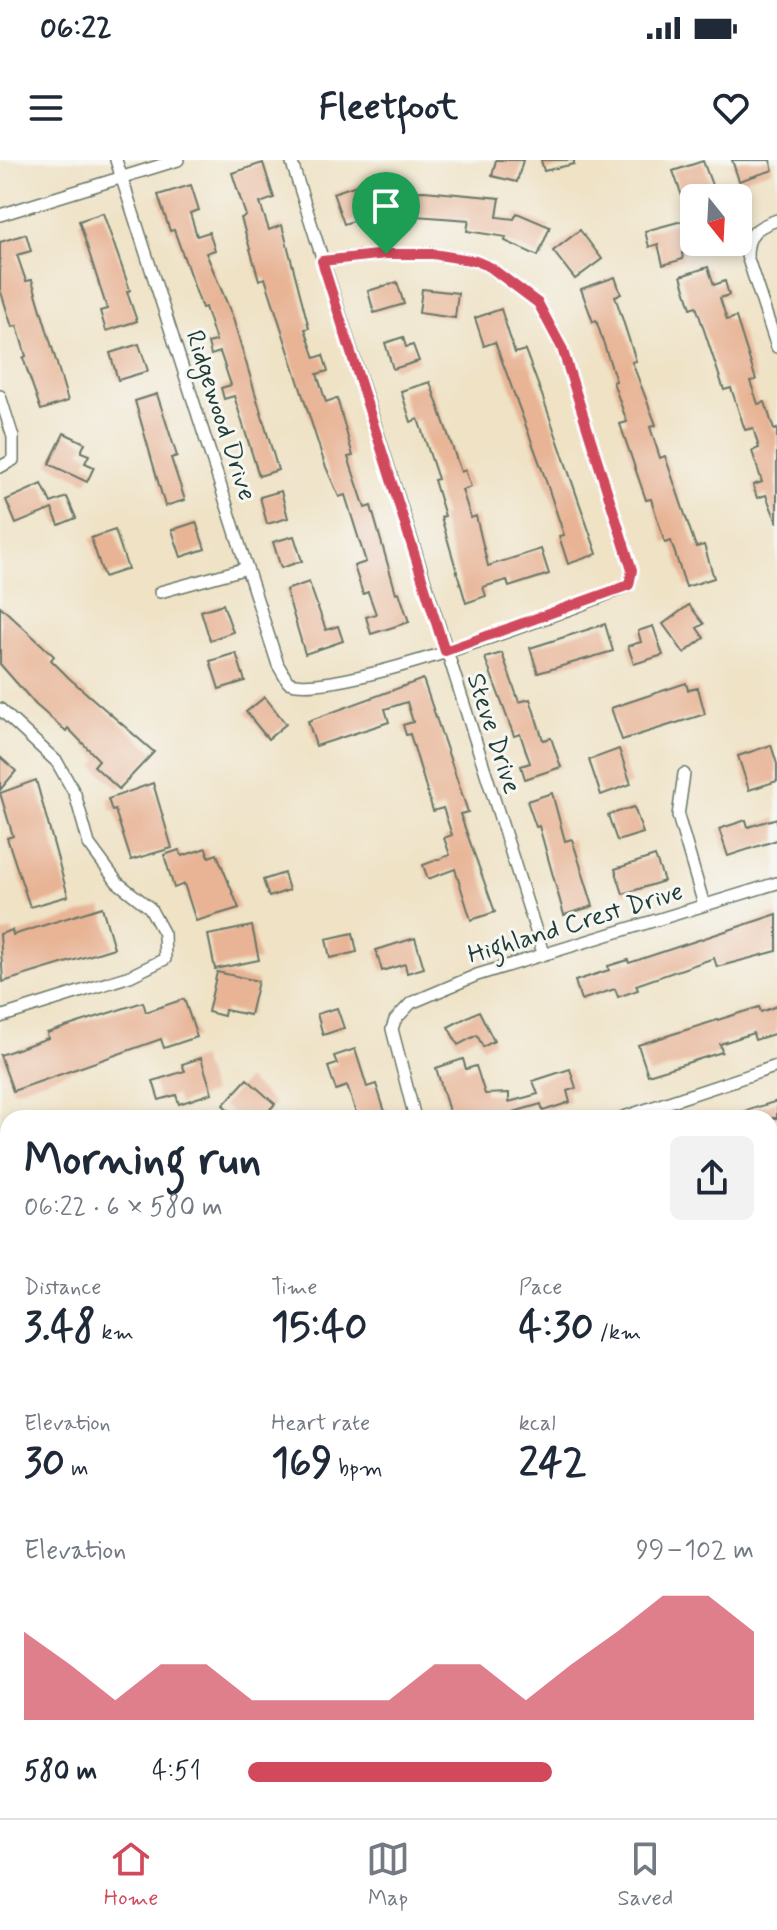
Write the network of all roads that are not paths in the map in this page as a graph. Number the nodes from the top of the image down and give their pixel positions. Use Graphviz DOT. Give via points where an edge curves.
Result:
graph roads {
  1 [pos="116,160"];
  2 [pos="178,160"];
  3 [pos="291,160"];
  4 [pos="122,177"];
  5 [pos="0,215"];
  6 [pos="777,220"];
  7 [pos="322,261"];
  8 [pos="777,347"];
  9 [pos="0,396"];
  10 [pos="0,467"];
  11 [pos="247,568"];
  12 [pos="160,592"];
  13 [pos="445,651"];
  14 [pos="0,709"];
  15 [pos="684,774"];
  16 [pos="777,883"];
  17 [pos="704,905"];
  18 [pos="543,953"];
  19 [pos="0,1017"];
  20 [pos="777,1066"];
  21 [pos="413,1110"];
  22 [pos="645,1110"];
  1 -- 4 [label="street, Ridgewood Drive"];
  2 -- 4 [label="street"];
  3 -- 7 [label="street, Steve Drive"];
  4 -- 5 [label="street"];
  4 -- 11 [label="street, Ridgewood Drive"];
  6 -- 8 [label="street" via="754,230 747,243"];
  7 -- 13 [label="street, Steve Drive"];
  7 -- 13 [label="street" via="433,254 490,267 538,303 567,363 632,580 611,593"];
  9 -- 10 [label="street" via="13,437 13,460"];
  11 -- 12 [label="street"];
  11 -- 13 [label="street, Ridgewood Drive" via="288,682 308,687 330,684"];
  13 -- 18 [label="street, Steve Drive"];
  14 -- 19 [label="street" via="57,762 75,794 89,844 117,882 150,908 164,934 165,959 130,976"];
  15 -- 17 [label="street" via="678,816"];
  16 -- 17 [label="street, Highland Crest Drive"];
  17 -- 18 [label="street, Highland Crest Drive"];
  18 -- 21 [label="street, Highland Crest Drive" via="427,994 395,1020 393,1039"];
  20 -- 22 [label="street"];
}
